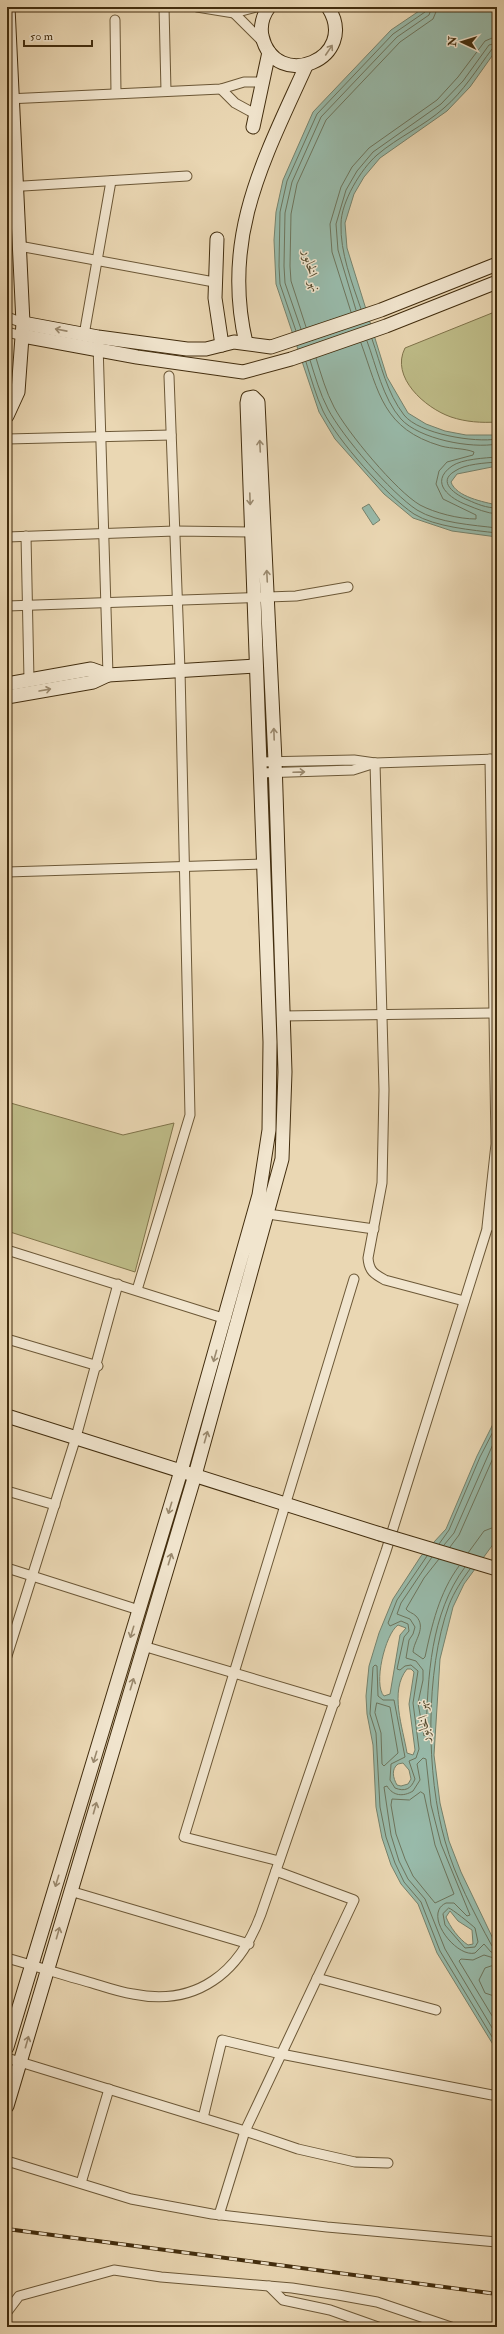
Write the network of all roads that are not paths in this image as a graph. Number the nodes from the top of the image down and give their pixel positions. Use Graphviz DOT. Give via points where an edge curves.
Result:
graph roads {
  1 [pos="8,7"];
  2 [pos="164,7"];
  3 [pos="196,7"];
  4 [pos="256,7"];
  5 [pos="269,7"];
  6 [pos="328,7"];
  7 [pos="234,13"];
  8 [pos="115,20"];
  9 [pos="8,44"];
  10 [pos="267,47"];
  11 [pos="306,66"];
  12 [pos="263,82"];
  13 [pos="221,89"];
  14 [pos="166,91"];
  15 [pos="116,93"];
  16 [pos="9,98"];
  17 [pos="257,115"];
  18 [pos="253,127"];
  19 [pos="187,176"];
  20 [pos="111,181"];
  21 [pos="11,186"];
  22 [pos="217,239"];
  23 [pos="19,246"];
  24 [pos="97,261"];
  25 [pos="497,264"];
  26 [pos="214,282"];
  27 [pos="497,282"];
  28 [pos="408,300"];
  29 [pos="414,315"];
  30 [pos="7,317"];
  31 [pos="23,329"];
  32 [pos="7,332"];
  33 [pos="84,335"];
  34 [pos="98,343"];
  35 [pos="246,343"];
  36 [pos="222,344"];
  37 [pos="169,376"];
  38 [pos="12,390"];
  39 [pos="7,416"];
  40 [pos="171,435"];
  41 [pos="100,437"];
  42 [pos="7,439"];
  43 [pos="175,531"];
  44 [pos="251,532"];
  45 [pos="103,534"];
  46 [pos="26,536"];
  47 [pos="7,537"];
  48 [pos="348,587"];
  49 [pos="254,598"];
  50 [pos="268,598"];
  51 [pos="178,601"];
  52 [pos="105,603"];
  53 [pos="7,606"];
  54 [pos="27,606"];
  55 [pos="256,666"];
  56 [pos="180,670"];
  57 [pos="108,675"];
  58 [pos="29,680"];
  59 [pos="7,684"];
  60 [pos="7,697"];
  61 [pos="493,759"];
  62 [pos="374,763"];
  63 [pos="275,767"];
  64 [pos="260,768"];
  65 [pos="263,864"];
  66 [pos="185,867"];
  67 [pos="7,872"];
  68 [pos="495,919"];
  69 [pos="492,1013"];
  70 [pos="382,1014"];
  71 [pos="282,1016"];
  72 [pos="496,1089"];
  73 [pos="268,1214"];
  74 [pos="497,1214"];
  75 [pos="374,1229"];
  76 [pos="487,1229"];
  77 [pos="7,1250"];
  78 [pos="354,1279"];
  79 [pos="118,1284"];
  80 [pos="137,1290"];
  81 [pos="464,1301"];
  82 [pos="232,1321"];
  83 [pos="7,1339"];
  84 [pos="98,1366"];
  85 [pos="7,1416"];
  86 [pos="76,1437"];
  87 [pos="181,1471"];
  88 [pos="196,1475"];
  89 [pos="7,1491"];
  90 [pos="284,1503"];
  91 [pos="54,1505"];
  92 [pos="7,1568"];
  93 [pos="497,1569"];
  94 [pos="31,1575"];
  95 [pos="139,1610"];
  96 [pos="143,1646"];
  97 [pos="7,1656"];
  98 [pos="233,1673"];
  99 [pos="335,1703"];
  100 [pos="279,1862"];
  101 [pos="276,1872"];
  102 [pos="70,1891"];
  103 [pos="249,1944"];
  104 [pos="7,1958"];
  105 [pos="32,1965"];
  106 [pos="48,1971"];
  107 [pos="317,1978"];
  108 [pos="436,2010"];
  109 [pos="7,2047"];
  110 [pos="281,2054"];
  111 [pos="7,2058"];
  112 [pos="21,2063"];
  113 [pos="109,2090"];
  114 [pos="492,2095"];
  115 [pos="7,2106"];
  116 [pos="203,2118"];
  117 [pos="245,2131"];
  118 [pos="7,2161"];
  119 [pos="388,2162"];
  120 [pos="81,2183"];
  121 [pos="219,2215"];
  122 [pos="497,2242"];
  123 [pos="269,2286"];
  124 [pos="7,2312"];
  125 [pos="378,2327"];
  126 [pos="451,2327"];
  1 -- 9 [label="street"];
  2 -- 14 [label="street"];
  3 -- 7 [label="street"];
  4 -- 7 [label="street"];
  5 -- 10 [label="street" via="261,31"];
  11 -- 6 [label="street, one-way" via="321,59 332,46 336,25"];
  7 -- 10 [label="street"];
  8 -- 15 [label="street"];
  9 -- 16 [label="street"];
  10 -- 11 [label="street" via="286,64"];
  10 -- 12 [label="street"];
  11 -- 35 [label="street" via="258,176 245,217 239,294 240,316"];
  12 -- 13 [label="street" via="244,82"];
  12 -- 17 [label="street"];
  13 -- 14 [label="street"];
  13 -- 17 [label="street" via="235,103"];
  14 -- 15 [label="street"];
  15 -- 16 [label="street"];
  16 -- 21 [label="street"];
  17 -- 18 [label="street"];
  19 -- 20 [label="street"];
  20 -- 21 [label="street"];
  20 -- 24 [label="street"];
  21 -- 23 [label="street"];
  22 -- 26 [label="street"];
  23 -- 24 [label="street"];
  23 -- 31 [label="street"];
  24 -- 26 [label="street"];
  24 -- 33 [label="street"];
  25 -- 28 [label="street"];
  26 -- 36 [label="street" via="216,314"];
  27 -- 29 [label="street"];
  28 -- 29 [label="street"];
  28 -- 35 [label="street" via="285,344 264,348"];
  29 -- 34 [label="street" via="291,359 253,370 232,372"];
  30 -- 31 [label="street"];
  31 -- 32 [label="street"];
  33 -- 31 [label="street, one-way"];
  31 -- 34 [label="street"];
  31 -- 38 [label="street"];
  33 -- 34 [label="street"];
  34 -- 36 [label="street" via="187,349 206,349"];
  34 -- 41 [label="street"];
  35 -- 36 [label="street"];
  37 -- 40 [label="street"];
  38 -- 39 [label="street"];
  40 -- 41 [label="street"];
  40 -- 43 [label="street"];
  41 -- 42 [label="street"];
  41 -- 45 [label="street"];
  43 -- 44 [label="street"];
  43 -- 45 [label="street"];
  43 -- 51 [label="street"];
  44 -- 49 [label="street"];
  50 -- 44 [label="street, one-way" via="258,402 253,397 248,398 247,403"];
  45 -- 46 [label="street"];
  45 -- 52 [label="street"];
  46 -- 47 [label="street"];
  46 -- 54 [label="street"];
  48 -- 50 [label="street"];
  49 -- 50 [label="street"];
  49 -- 51 [label="street"];
  49 -- 55 [label="street"];
  63 -- 50 [label="street, one-way"];
  51 -- 52 [label="street"];
  51 -- 56 [label="street"];
  52 -- 54 [label="street"];
  52 -- 57 [label="street"];
  53 -- 54 [label="street"];
  54 -- 58 [label="street"];
  55 -- 56 [label="street"];
  55 -- 64 [label="street"];
  56 -- 57 [label="street"];
  56 -- 66 [label="street"];
  57 -- 58 [label="street" via="91,669"];
  60 -- 57 [label="street, one-way" via="93,682"];
  58 -- 59 [label="street"];
  61 -- 62 [label="street"];
  61 -- 68 [label="street"];
  62 -- 63 [label="street" via="353,770"];
  62 -- 70 [label="street"];
  63 -- 64 [label="street"];
  63 -- 71 [label="street"];
  64 -- 65 [label="street"];
  65 -- 66 [label="street"];
  65 -- 82 [label="street" via="270,1042 269,1130 260,1195"];
  66 -- 67 [label="street"];
  66 -- 80 [label="street" via="190,1115"];
  68 -- 69 [label="street"];
  69 -- 70 [label="street"];
  69 -- 72 [label="street"];
  70 -- 71 [label="street"];
  70 -- 75 [label="street" via="382,1171"];
  71 -- 73 [label="street" via="285,1072 284,1137 282,1159"];
  72 -- 76 [label="street" via="495,1164"];
  73 -- 75 [label="street"];
  73 -- 82 [label="street"];
  74 -- 76 [label="street"];
  75 -- 81 [label="street" via="368,1258 369,1267 374,1274 385,1280"];
  76 -- 81 [label="street"];
  77 -- 79 [label="street"];
  78 -- 90 [label="street"];
  79 -- 80 [label="street"];
  79 -- 84 [label="street"];
  80 -- 82 [label="street"];
  81 -- 99 [label="street" via="406,1490"];
  82 -- 87 [label="street, one-way"];
  88 -- 82 [label="street, one-way"];
  83 -- 84 [label="street"];
  84 -- 86 [label="street"];
  85 -- 86 [label="street"];
  86 -- 87 [label="street"];
  86 -- 91 [label="street"];
  87 -- 88 [label="street"];
  87 -- 95 [label="street, one-way"];
  88 -- 90 [label="street"];
  96 -- 88 [label="street, one-way"];
  89 -- 91 [label="street"];
  90 -- 93 [label="street, bridge"];
  90 -- 98 [label="street"];
  91 -- 94 [label="street"];
  92 -- 94 [label="street"];
  94 -- 95 [label="street"];
  94 -- 97 [label="street"];
  95 -- 105 [label="street, one-way"];
  96 -- 98 [label="street"];
  102 -- 96 [label="street, one-way"];
  98 -- 99 [label="street"];
  98 -- 100 [label="street" via="184,1838"];
  99 -- 100 [label="street"];
  100 -- 101 [label="street"];
  101 -- 103 [label="street"];
  101 -- 107 [label="street" via="354,1900"];
  102 -- 103 [label="street"];
  106 -- 102 [label="street, one-way"];
  103 -- 106 [label="street" via="220,1977 194,1990 164,1996 132,1994"];
  104 -- 105 [label="street"];
  105 -- 106 [label="street"];
  105 -- 109 [label="street"];
  112 -- 106 [label="street, one-way"];
  107 -- 108 [label="street"];
  107 -- 110 [label="street"];
  110 -- 114 [label="street"];
  110 -- 116 [label="street" via="222,2040"];
  110 -- 117 [label="street"];
  111 -- 112 [label="street"];
  112 -- 113 [label="street"];
  112 -- 115 [label="street"];
  113 -- 116 [label="street"];
  113 -- 120 [label="street"];
  116 -- 117 [label="street"];
  117 -- 119 [label="street" via="298,2149 341,2159 355,2162"];
  117 -- 121 [label="street"];
  118 -- 120 [label="street"];
  120 -- 121 [label="street" via="131,2199"];
  121 -- 122 [label="street"];
  123 -- 124 [label="street" via="160,2277 114,2270 19,2296"];
  123 -- 125 [label="street" via="283,2300 330,2310"];
  123 -- 126 [label="street" via="377,2302"];
}
